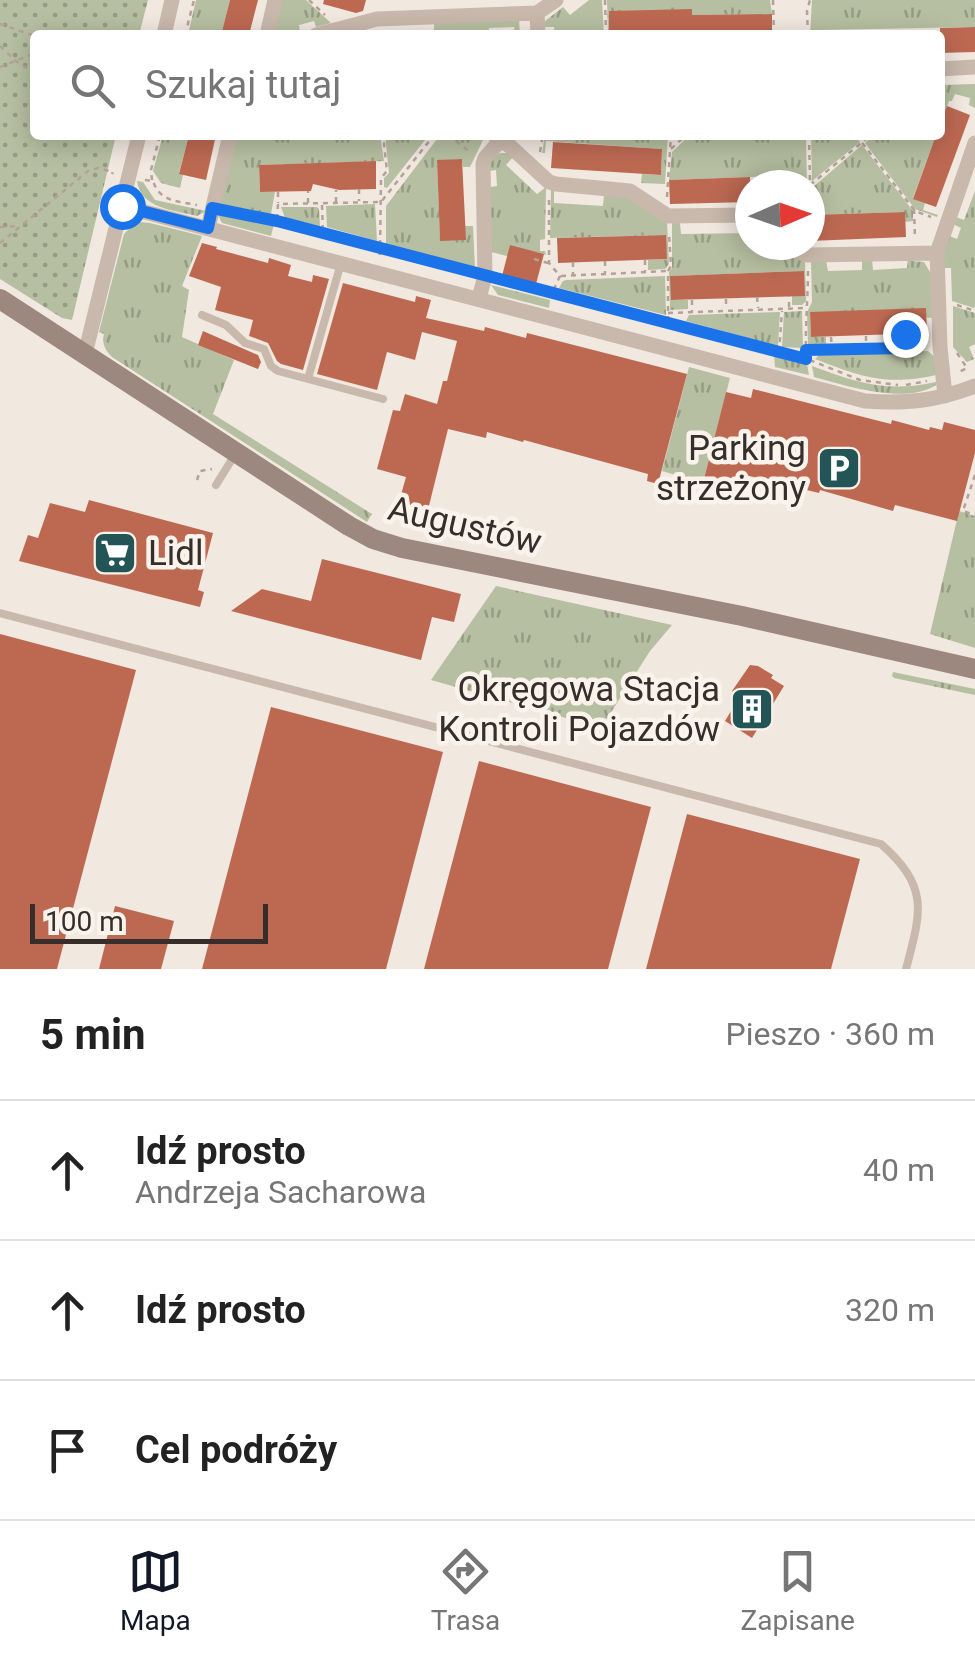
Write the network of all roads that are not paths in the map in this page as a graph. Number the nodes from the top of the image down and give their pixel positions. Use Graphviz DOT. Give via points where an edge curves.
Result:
graph roads {
  1 [pos="172,0"];
  2 [pos="275,0"];
  3 [pos="556,0"];
  4 [pos="380,2"];
  5 [pos="538,13"];
  6 [pos="377,19"];
  7 [pos="165,30"];
  8 [pos="268,30"];
  9 [pos="335,30"];
  10 [pos="538,30"];
  11 [pos="945,68"];
  12 [pos="975,68"];
  13 [pos="139,140"];
  14 [pos="229,140"];
  15 [pos="497,140"];
  16 [pos="504,140"];
  17 [pos="975,143"];
  18 [pos="122,206"];
  19 [pos="735,215"];
  20 [pos="208,228"];
  21 [pos="937,253"];
  22 [pos="825,254"];
  23 [pos="340,263"];
  24 [pos="480,298"];
  25 [pos="0,300"];
  26 [pos="202,315"];
  27 [pos="85,354"];
  28 [pos="308,379"];
  29 [pos="975,386"];
  30 [pos="944,396"];
  31 [pos="382,399"];
  32 [pos="236,452"];
  33 [pos="216,485"];
  34 [pos="0,614"];
  35 [pos="975,670"];
  36 [pos="906,969"];
  1 -- 7 [label="street"];
  2 -- 8 [label="street"];
  3 -- 5 [label="street"];
  4 -- 6 [label="street"];
  5 -- 6 [label="street"];
  5 -- 10 [label="street"];
  6 -- 9 [label="street"];
  11 -- 12 [label="street"];
  13 -- 18 [label="street"];
  14 -- 20 [label="street"];
  15 -- 24 [label="street" via="483,164"];
  16 -- 19 [label="street" via="549,182 630,191 668,216"];
  17 -- 21 [label="street"];
  18 -- 20 [label="street"];
  18 -- 27 [label="street"];
  20 -- 23 [label="street"];
  21 -- 22 [label="street"];
  21 -- 30 [label="street"];
  23 -- 24 [label="street"];
  23 -- 28 [label="lane"];
  24 -- 30 [label="street" via="865,401"];
  25 -- 27 [label="street, Augustów"];
  26 -- 28 [label="lane" via="264,349 278,371"];
  27 -- 32 [label="street, Augustów"];
  28 -- 31 [label="lane"];
  29 -- 30 [label="street"];
  32 -- 33 [label="lane"];
  32 -- 35 [label="street, Augustów" via="386,544"];
  34 -- 36 [label="lane" via="881,844 902,862 915,888 919,919"];
}
